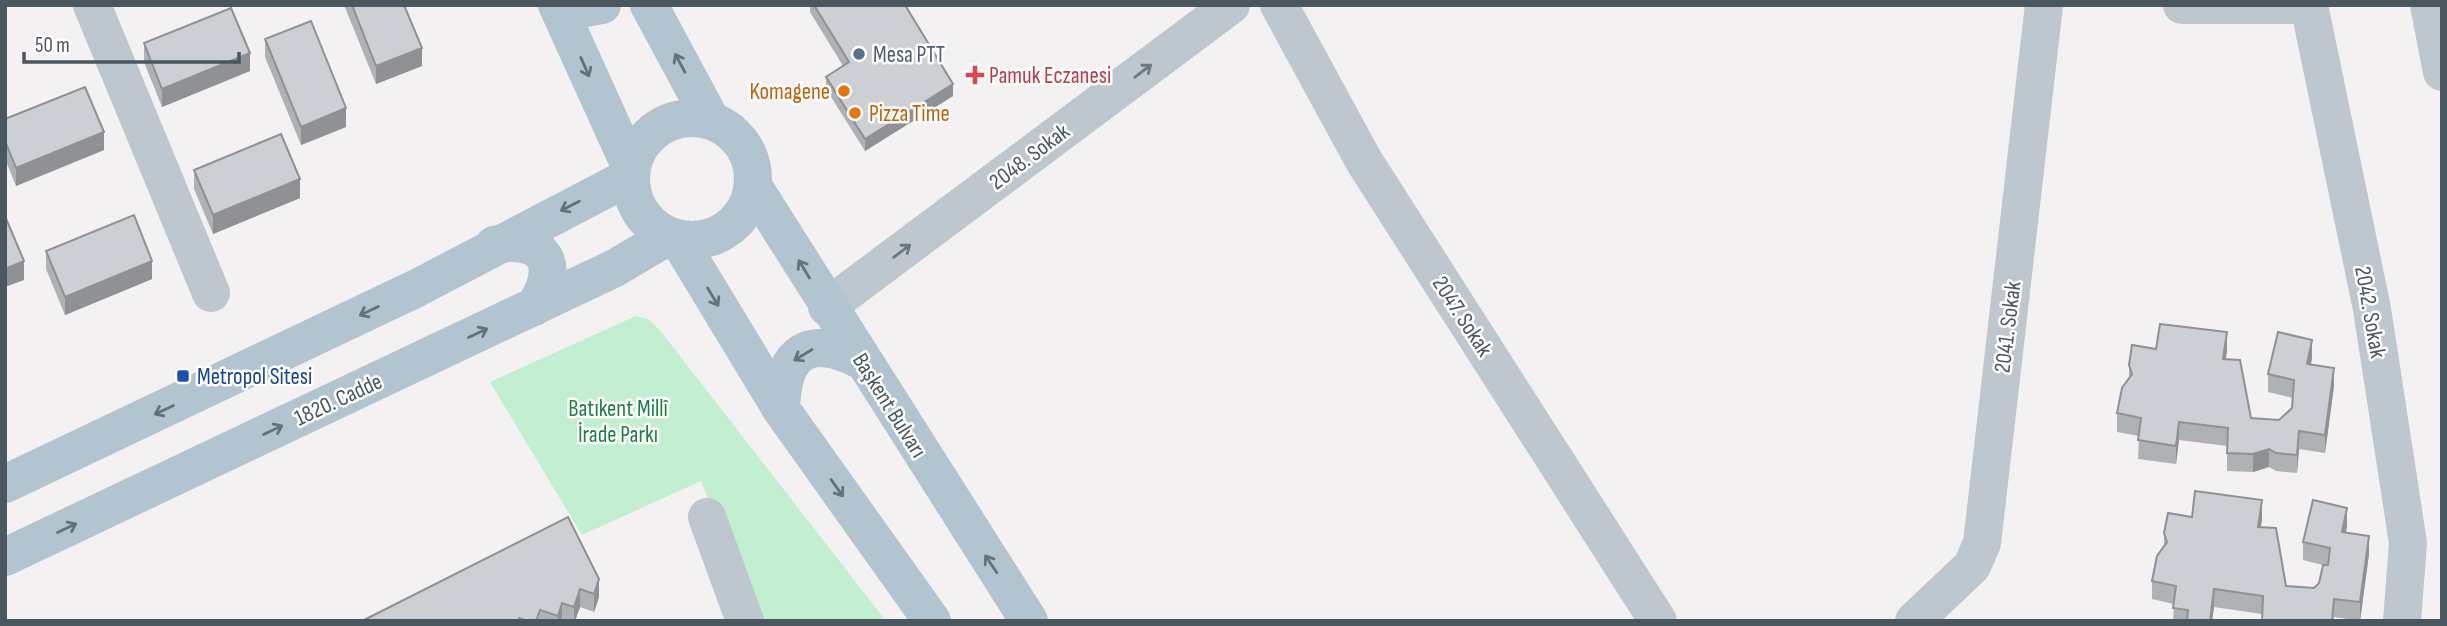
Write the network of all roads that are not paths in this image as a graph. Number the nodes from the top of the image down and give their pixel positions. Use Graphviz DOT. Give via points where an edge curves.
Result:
graph roads {
  1 [pos="92,5"];
  2 [pos="557,5"];
  3 [pos="573,5"];
  4 [pos="602,5"];
  5 [pos="649,5"];
  6 [pos="1231,5"];
  7 [pos="1279,5"];
  8 [pos="2044,5"];
  9 [pos="2182,5"];
  10 [pos="2290,5"];
  11 [pos="2309,5"];
  12 [pos="2429,5"];
  13 [pos="2442,72"];
  14 [pos="711,120"];
  15 [pos="631,172"];
  16 [pos="753,186"];
  17 [pos="673,237"];
  18 [pos="494,245"];
  19 [pos="211,293"];
  20 [pos="534,307"];
  21 [pos="827,307"];
  22 [pos="862,361"];
  23 [pos="781,409"];
  24 [pos="5,484"];
  25 [pos="706,517"];
  26 [pos="5,557"];
  27 [pos="745,621"];
  28 [pos="932,621"];
  29 [pos="1030,621"];
  30 [pos="1658,621"];
  31 [pos="1914,621"];
  32 [pos="2402,621"];
  1 -- 19 [label="street"];
  2 -- 15 [label="main road, one-way"];
  3 -- 4 [label="main road"];
  14 -- 5 [label="main road, one-way"];
  21 -- 6 [label="street, 2048. Sokak, one-way"];
  7 -- 30 [label="street, 2047. Sokak" via="1364,161"];
  8 -- 31 [label="street, 2041. Sokak" via="1982,543 1972,566"];
  9 -- 10 [label="street"];
  11 -- 32 [label="street, 2042. Sokak" via="2372,309 2408,543"];
  12 -- 13 [label="street"];
  14 -- 15 [label="main road" via="690,117 670,121 652,132 638,148"];
  14 -- 16 [label="main road" via="744,146 752,165"];
  15 -- 17 [label="main road" via="638,209 651,225"];
  15 -- 18 [label="main road, one-way"];
  16 -- 17 [label="main road" via="738,220 724,232 706,239"];
  21 -- 16 [label="main road, Başkent Bulvarı, one-way"];
  17 -- 20 [label="main road, 1820. Cadde"];
  17 -- 23 [label="main road, one-way"];
  18 -- 20 [label="main road" via="530,244 545,258 549,277"];
  18 -- 24 [label="main road, one-way" via="257,367"];
  26 -- 20 [label="main road, 1820. Cadde, one-way"];
  21 -- 22 [label="main road, Başkent Bulvarı"];
  22 -- 23 [label="main road, one-way" via="823,346 806,351 792,362 782,381"];
  29 -- 22 [label="main road, Başkent Bulvarı, one-way"];
  23 -- 28 [label="main road, one-way"];
  25 -- 27 [label="street"];
}
